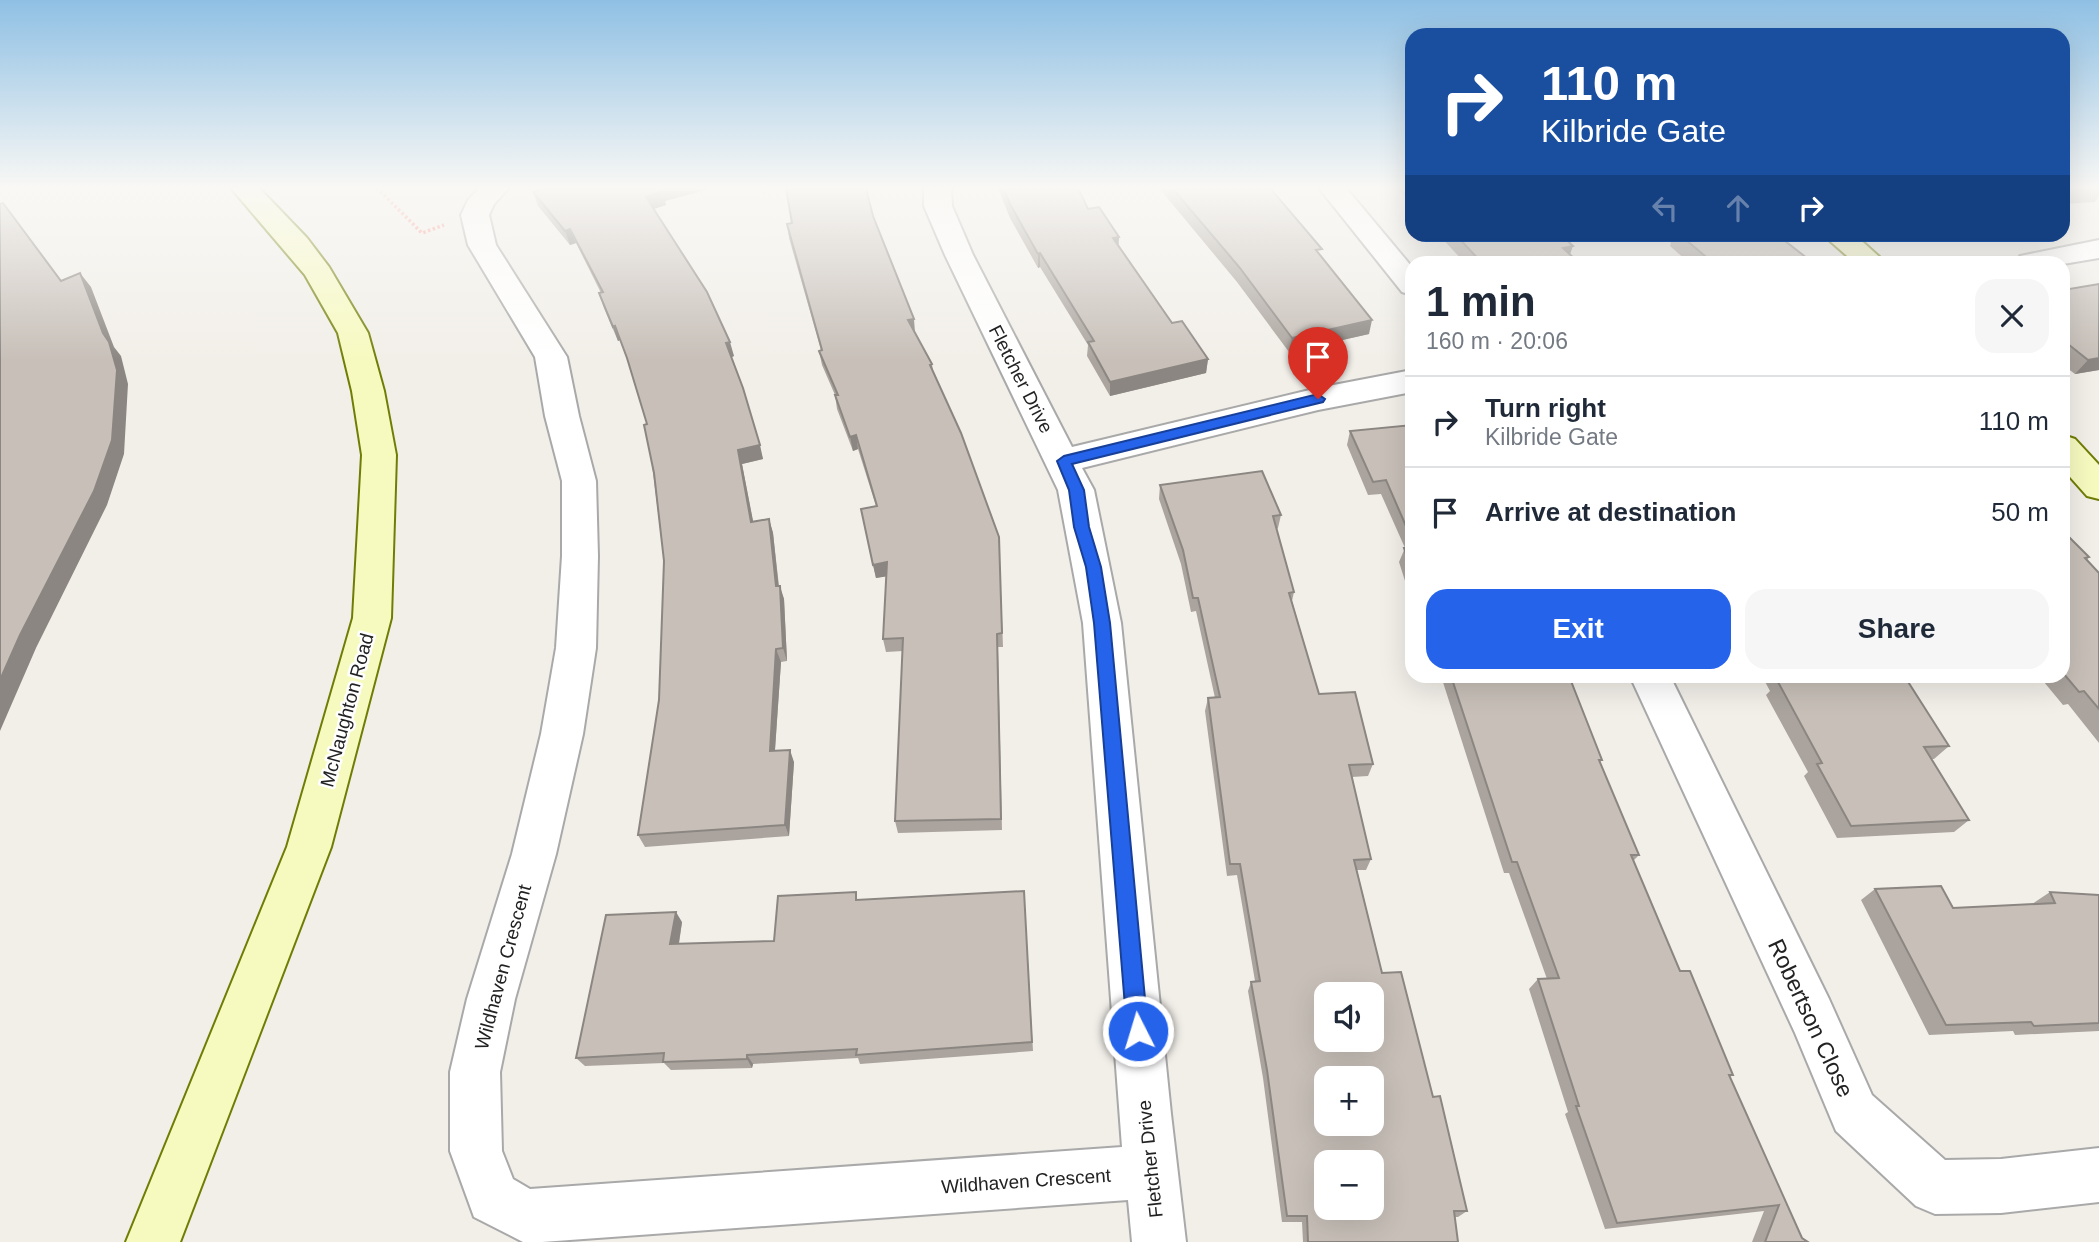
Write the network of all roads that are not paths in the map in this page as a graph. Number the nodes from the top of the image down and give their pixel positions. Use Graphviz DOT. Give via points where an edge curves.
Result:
graph roads {
  1 [pos="298,246"];
  2 [pos="483,246"];
  3 [pos="955,246"];
  4 [pos="1379,246"];
  5 [pos="2099,249"];
  6 [pos="2062,256"];
  7 [pos="1405,277"];
  8 [pos="1405,383"];
  9 [pos="2070,455"];
  10 [pos="1064,461"];
  11 [pos="2099,487"];
  12 [pos="1653,683"];
  13 [pos="1152,1172"];
  14 [pos="2099,1175"];
  15 [pos="153,1242"];
  16 [pos="1159,1242"];
  1 -- 15 [label="street, McNaughton Road" via="354,333 368,391 379,454 372,618 309,847"];
  2 -- 13 [label="street, Wildhaven Crescent" via="551,357 579,481 580,556 576,648 562,734 475,1072 476,1151 493,1198 526,1216"];
  3 -- 10 [label="street, Fletcher Drive"];
  4 -- 7 [label="street"];
  5 -- 6 [label="street"];
  8 -- 10 [label="street" via="1318,399"];
  9 -- 11 [label="street"];
  10 -- 13 [label="street, Fletcher Drive" via="1076,490 1102,623"];
  12 -- 14 [label="street, Robertson Close" via="1854,1113 1935,1187 2001,1186"];
  13 -- 16 [label="street, Fletcher Drive"];
}
